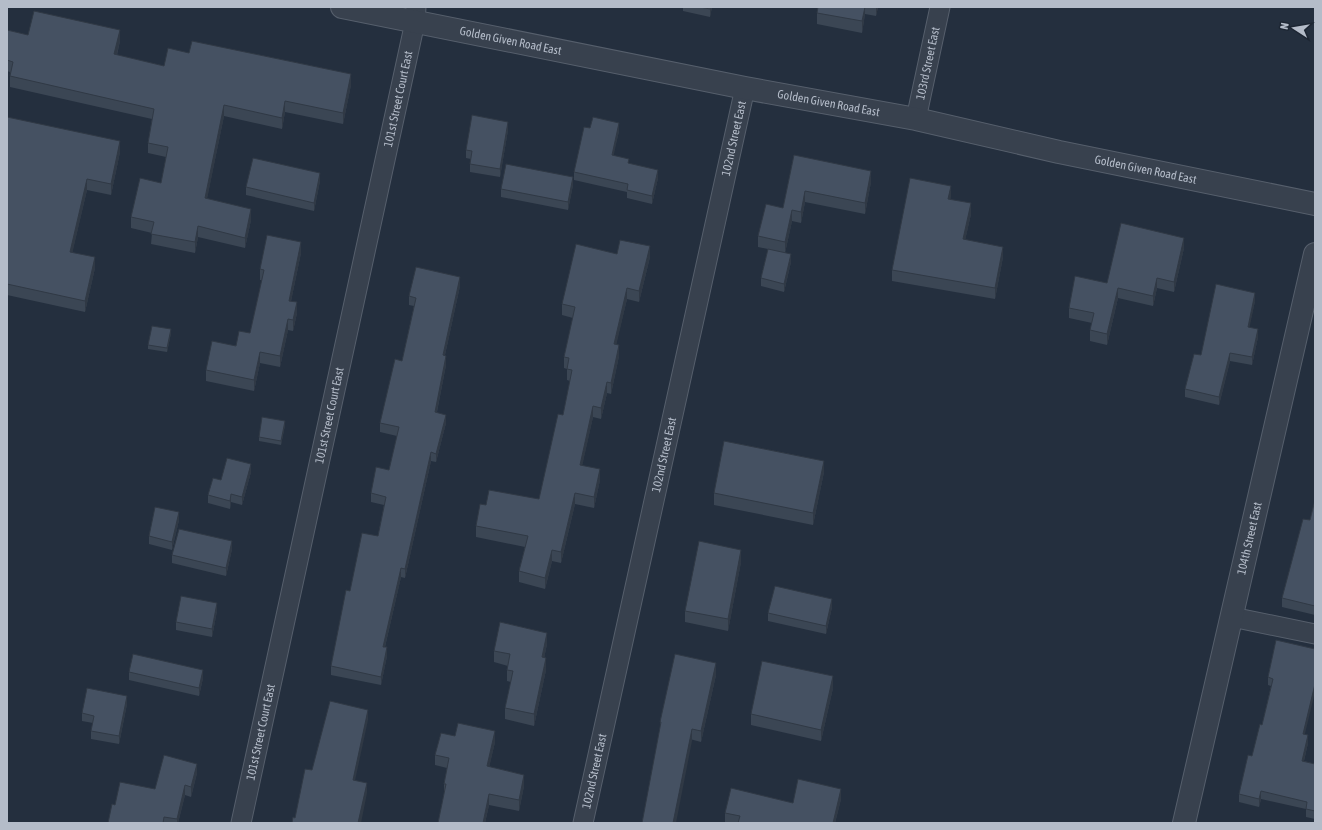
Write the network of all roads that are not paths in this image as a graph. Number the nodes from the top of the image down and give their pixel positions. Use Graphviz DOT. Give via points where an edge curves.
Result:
graph roads {
  1 [pos="342,7"];
  2 [pos="940,7"];
  3 [pos="416,14"];
  4 [pos="745,88"];
  5 [pos="916,119"];
  6 [pos="1315,204"];
  7 [pos="1315,254"];
  8 [pos="1232,617"];
  9 [pos="1315,634"];
  10 [pos="242,823"];
  11 [pos="583,823"];
  12 [pos="1184,823"];
  1 -- 3 [label="street, Golden Given Road East"];
  2 -- 5 [label="street, 103rd Street East"];
  3 -- 4 [label="street, Golden Given Road East"];
  3 -- 10 [label="street, 101st Street Court East"];
  4 -- 5 [label="street, Golden Given Road East"];
  4 -- 11 [label="street, 102nd Street East"];
  5 -- 6 [label="street, Golden Given Road East" via="1059,152"];
  7 -- 8 [label="street, 104th Street East"];
  8 -- 9 [label="street"];
  8 -- 12 [label="street, 104th Street East"];
}
